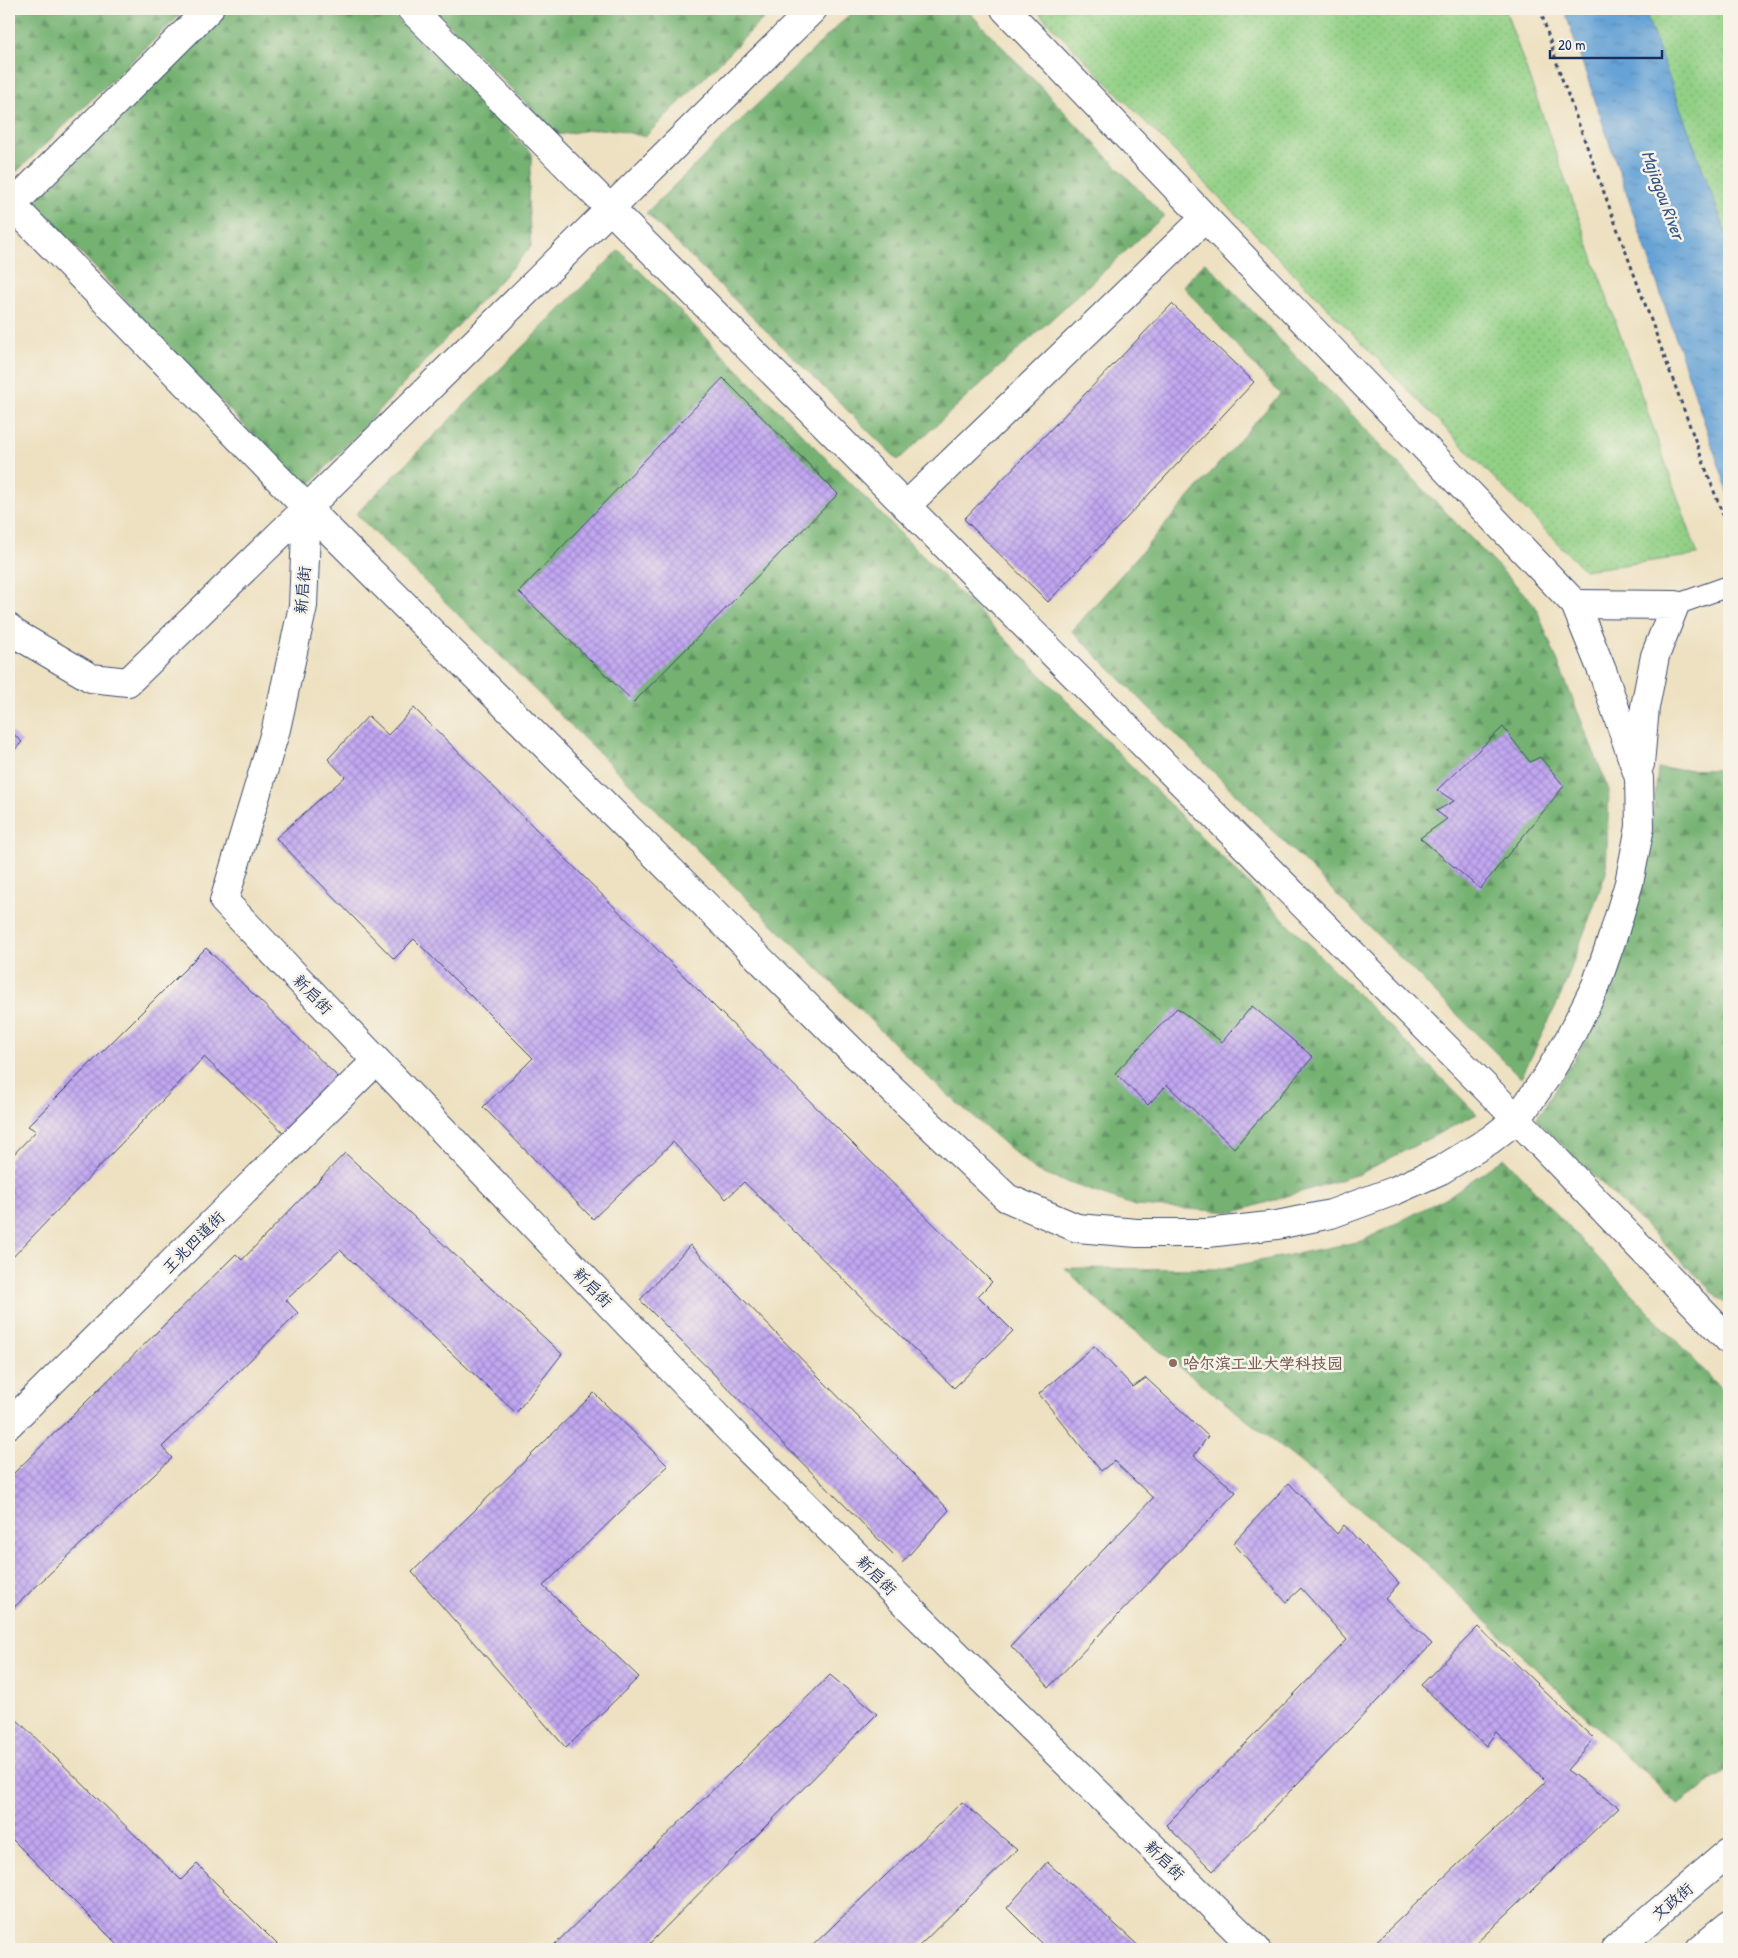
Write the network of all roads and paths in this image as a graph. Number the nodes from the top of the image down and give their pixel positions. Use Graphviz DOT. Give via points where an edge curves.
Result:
graph roads {
  1 [pos="209,9"];
  2 [pos="412,9"];
  3 [pos="812,9"];
  4 [pos="1006,9"];
  5 [pos="1540,9"];
  6 [pos="10,205"];
  7 [pos="610,209"];
  8 [pos="1205,218"];
  9 [pos="906,506"];
  10 [pos="307,508"];
  11 [pos="1729,532"];
  12 [pos="1729,586"];
  13 [pos="1575,604"];
  14 [pos="1674,604"];
  15 [pos="9,628"];
  16 [pos="1638,778"];
  17 [pos="376,1061"];
  18 [pos="1516,1119"];
  19 [pos="1729,1340"];
  20 [pos="9,1424"];
  21 [pos="1729,1852"];
  22 [pos="1729,1925"];
  23 [pos="1256,1949"];
  24 [pos="1615,1949"];
  25 [pos="1700,1949"];
  1 -- 6 [label="street"];
  2 -- 7 [label="street"];
  3 -- 7 [label="street"];
  4 -- 8 [label="street"];
  5 -- 11 [label="path" via="1561,76"];
  6 -- 10 [label="street"];
  7 -- 9 [label="street"];
  7 -- 10 [label="street"];
  8 -- 9 [label="street"];
  8 -- 13 [label="street"];
  9 -- 18 [label="street"];
  10 -- 15 [label="street" via="128,682 91,678"];
  10 -- 17 [label="street, 新启街" via="303,606 276,729 224,901"];
  10 -- 18 [label="street" via="852,1051 1007,1198 1077,1228 1137,1233 1208,1233 1277,1225 1331,1214 1394,1191 1441,1170 1490,1140"];
  12 -- 14 [label="lane"];
  13 -- 14 [label="street"];
  13 -- 16 [label="street" via="1603,673"];
  14 -- 16 [label="street" via="1655,656 1644,707"];
  16 -- 18 [label="street" via="1640,827 1629,883 1596,985 1547,1076"];
  17 -- 20 [label="street, 王兆四道街"];
  17 -- 23 [label="street, 新启街" via="744,1444"];
  18 -- 19 [label="street"];
  21 -- 24 [label="street, 文政街"];
  22 -- 25 [label="street"];
}
